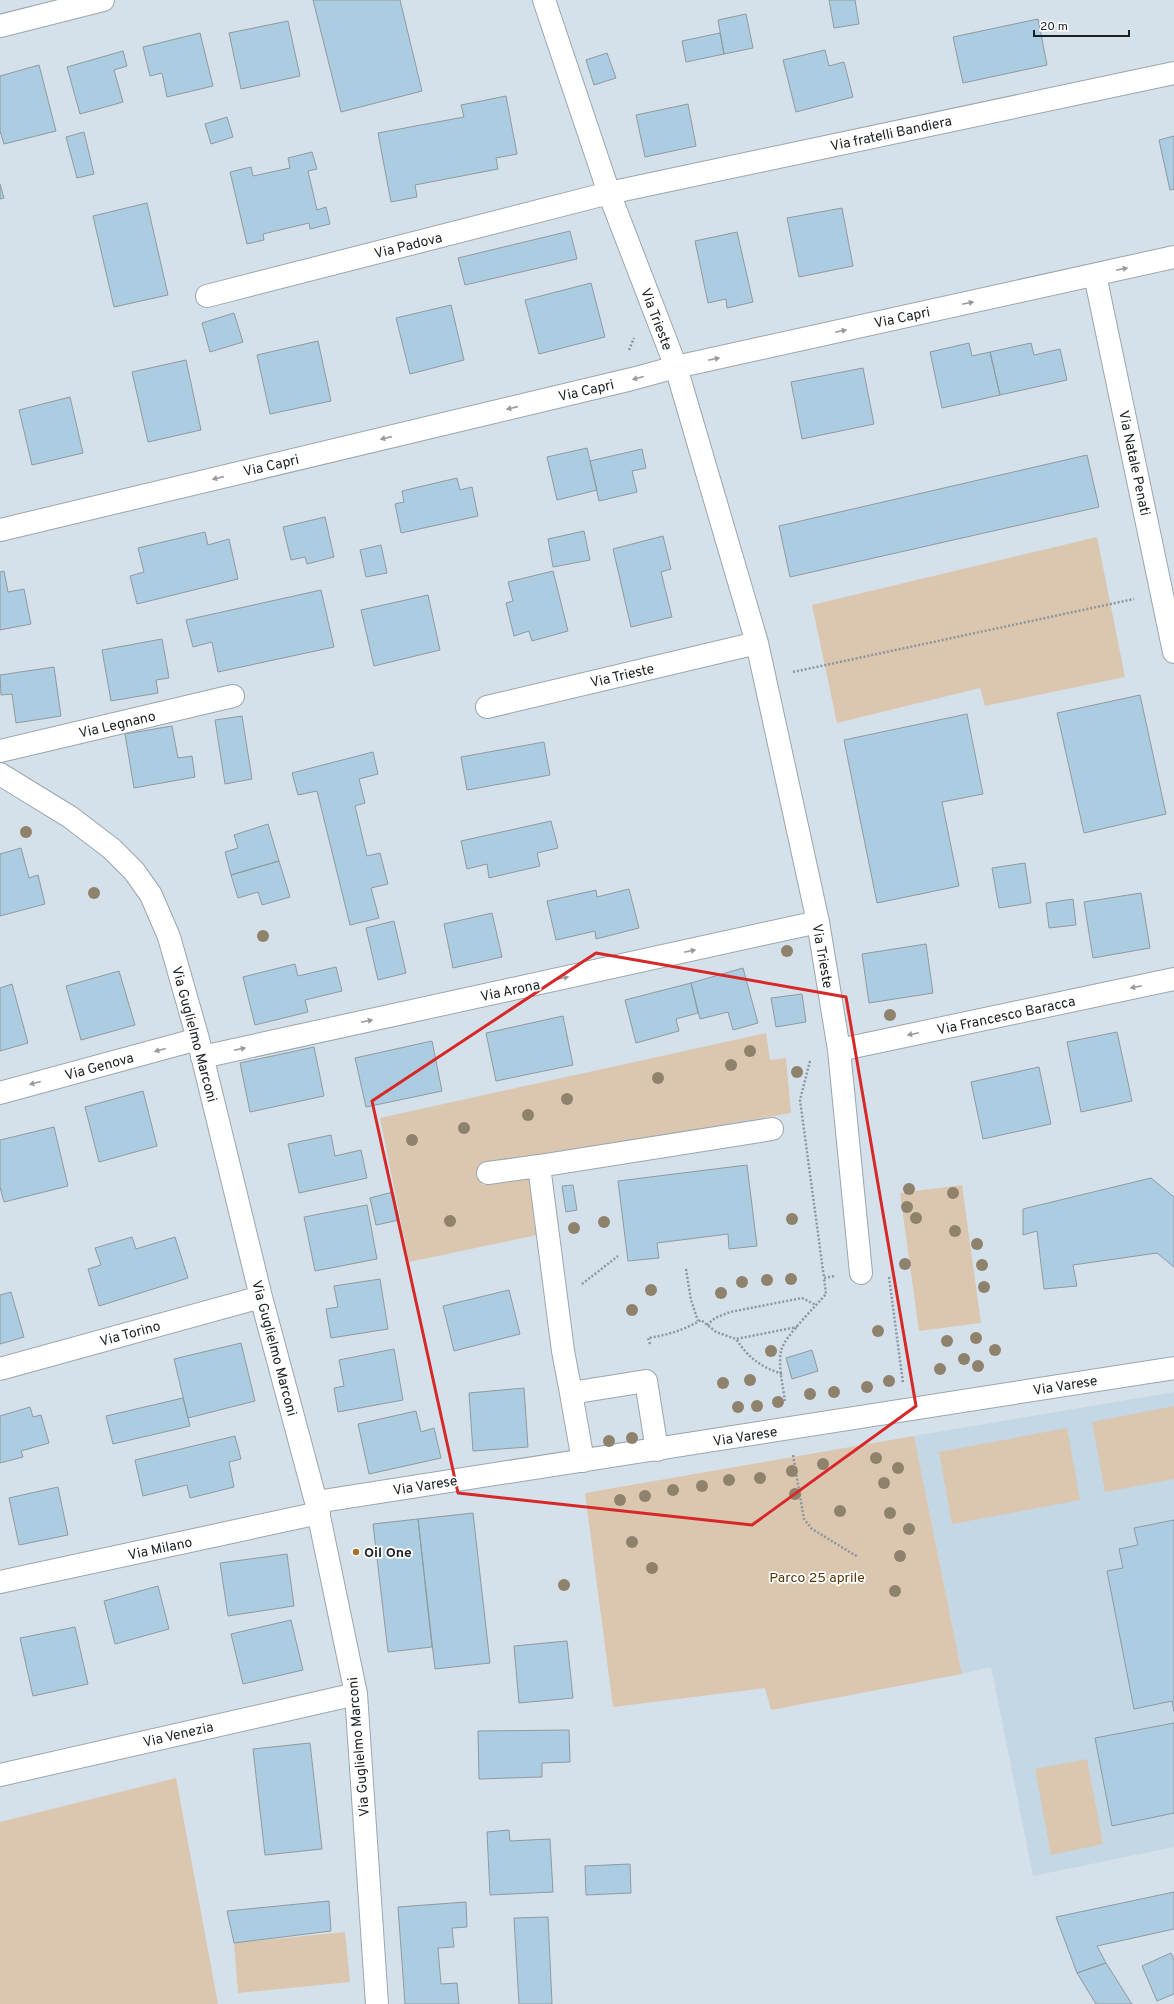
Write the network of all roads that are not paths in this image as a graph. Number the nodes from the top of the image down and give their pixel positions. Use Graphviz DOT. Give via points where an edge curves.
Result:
graph roads {
  1 [pos="103,0"];
  2 [pos="544,0"];
  3 [pos="0,26"];
  4 [pos="1174,72"];
  5 [pos="609,193"];
  6 [pos="1174,257"];
  7 [pos="1095,275"];
  8 [pos="207,296"];
  9 [pos="676,367"];
  10 [pos="0,530"];
  11 [pos="757,643"];
  12 [pos="1174,652"];
  13 [pos="233,696"];
  14 [pos="487,706"];
  15 [pos="0,751"];
  16 [pos="0,774"];
  17 [pos="818,922"];
  18 [pos="1174,979"];
  19 [pos="200,1048"];
  20 [pos="839,1050"];
  21 [pos="0,1093"];
  22 [pos="772,1129"];
  23 [pos="539,1166"];
  24 [pos="488,1173"];
  25 [pos="861,1273"];
  26 [pos="261,1297"];
  27 [pos="1174,1368"];
  28 [pos="0,1369"];
  29 [pos="571,1393"];
  30 [pos="657,1450"];
  31 [pos="582,1461"];
  32 [pos="318,1508"];
  33 [pos="0,1582"];
  34 [pos="356,1694"];
  35 [pos="0,1775"];
  36 [pos="377,2004"];
  1 -- 3 [label="street"];
  2 -- 5 [label="street, Via Trieste"];
  4 -- 5 [label="street, Via fratelli Bandiera"];
  5 -- 8 [label="street, Via Padova"];
  5 -- 9 [label="street, Via Trieste"];
  7 -- 6 [label="street, Via Capri, one-way"];
  9 -- 7 [label="street, Via Capri, one-way"];
  7 -- 12 [label="street, Via Natale Penati"];
  9 -- 10 [label="street, Via Capri, one-way"];
  9 -- 11 [label="street, Via Trieste"];
  11 -- 14 [label="street, Via Trieste"];
  11 -- 17 [label="street, Via Trieste"];
  13 -- 15 [label="street, Via Legnano"];
  16 -- 19 [label="street, Via Guglielmo Marconi" via="70,817 112,849 152,895 169,937"];
  19 -- 17 [label="street, Via Arona, one-way"];
  17 -- 20 [label="street, Via Trieste"];
  18 -- 20 [label="street, Via Francesco Baracca, one-way"];
  19 -- 21 [label="street, Via Genova, one-way"];
  19 -- 26 [label="street, Via Guglielmo Marconi"];
  20 -- 25 [label="street, Via Trieste"];
  22 -- 23 [label="street"];
  23 -- 24 [label="street"];
  23 -- 29 [label="street"];
  26 -- 28 [label="street, Via Torino"];
  26 -- 32 [label="street, Via Guglielmo Marconi"];
  27 -- 30 [label="street, Via Varese"];
  29 -- 30 [label="street" via="646,1381"];
  29 -- 31 [label="street"];
  30 -- 31 [label="street, Via Varese"];
  31 -- 32 [label="street, Via Varese"];
  32 -- 33 [label="street, Via Milano"];
  32 -- 34 [label="street, Via Guglielmo Marconi"];
  34 -- 35 [label="street, Via Venezia"];
  34 -- 36 [label="street, Via Guglielmo Marconi"];
}
